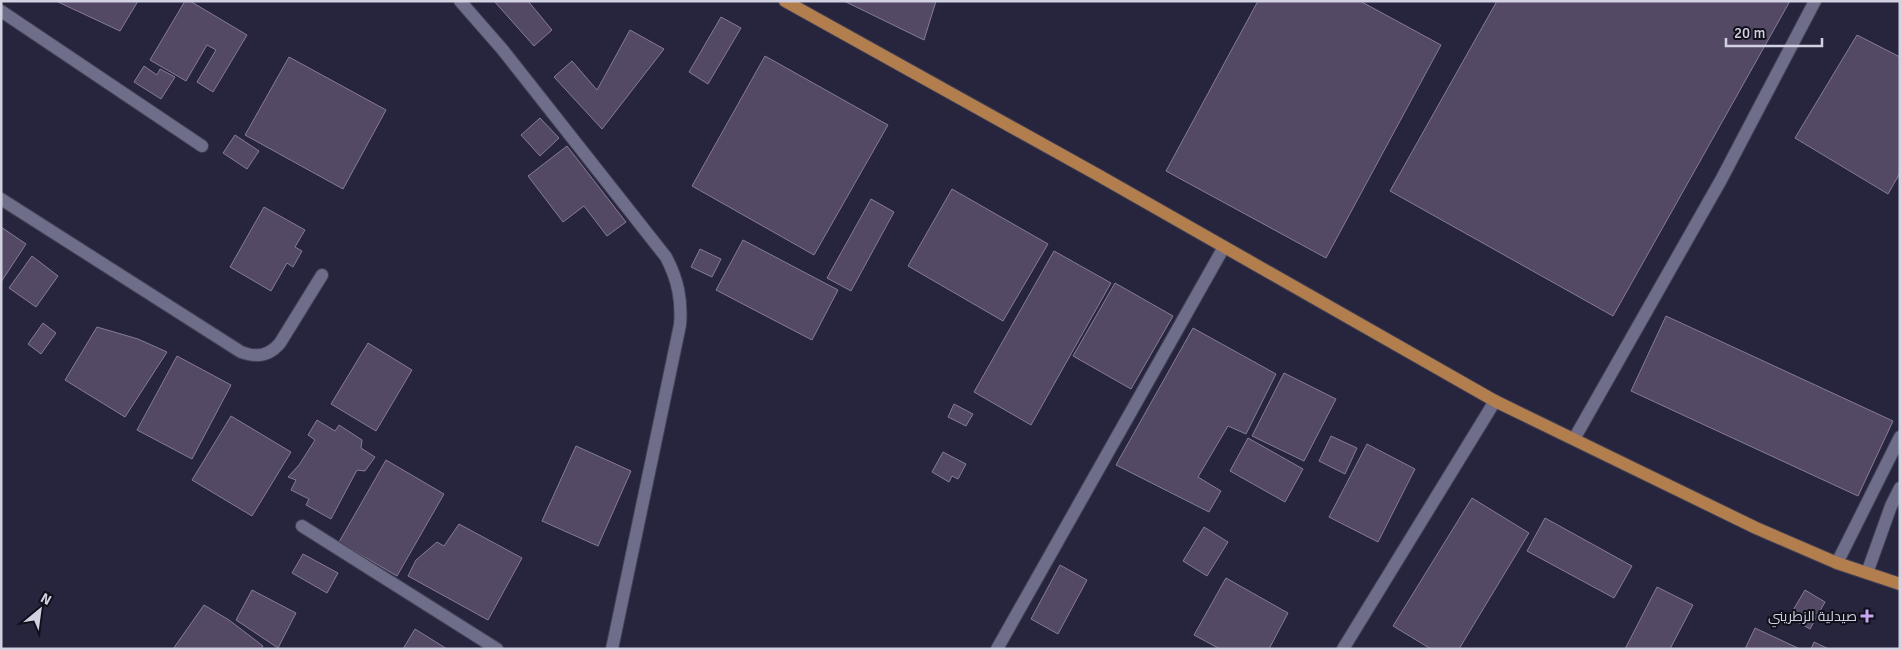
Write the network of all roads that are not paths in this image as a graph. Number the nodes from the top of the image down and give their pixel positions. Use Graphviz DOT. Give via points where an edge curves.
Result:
graph roads {
  1 [pos="460,1"];
  2 [pos="785,1"];
  3 [pos="1815,1"];
  4 [pos="1,11"];
  5 [pos="202,146"];
  6 [pos="1,199"];
  7 [pos="1224,247"];
  8 [pos="322,275"];
  9 [pos="1495,401"];
  10 [pos="1900,437"];
  11 [pos="1574,439"];
  12 [pos="1900,488"];
  13 [pos="302,526"];
  14 [pos="1837,563"];
  15 [pos="1867,573"];
  16 [pos="1900,584"];
  17 [pos="496,649"];
  18 [pos="612,649"];
  19 [pos="997,649"];
  20 [pos="1343,649"];
  1 -- 18 [label="street" via="502,49 666,257 677,283 680,325"];
  2 -- 7 [label="main road"];
  3 -- 11 [label="street" via="1721,180"];
  4 -- 5 [label="street"];
  6 -- 8 [label="street" via="252,356 273,351 280,343"];
  7 -- 9 [label="main road"];
  7 -- 19 [label="street"];
  9 -- 11 [label="main road"];
  9 -- 20 [label="street"];
  10 -- 14 [label="street"];
  11 -- 14 [label="main road" via="1756,528"];
  12 -- 15 [label="street"];
  13 -- 17 [label="street"];
  14 -- 15 [label="main road"];
  15 -- 16 [label="main road"];
}
